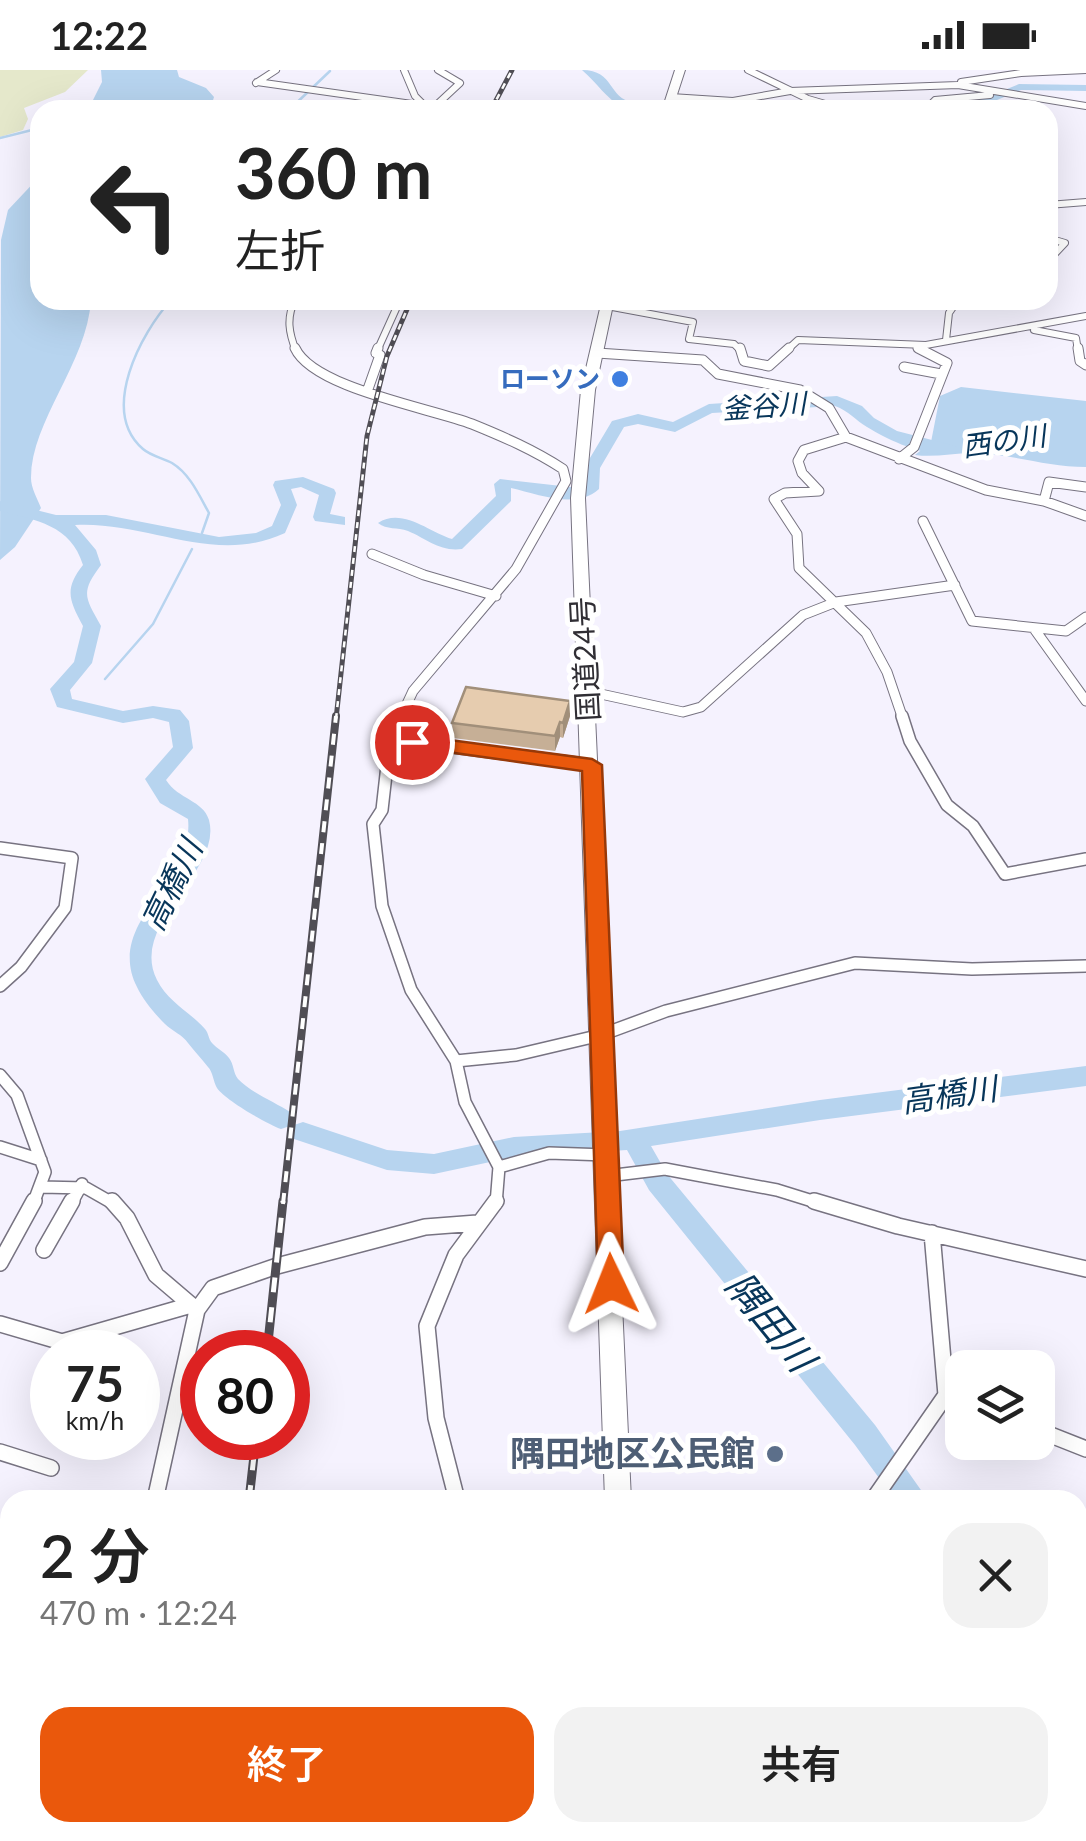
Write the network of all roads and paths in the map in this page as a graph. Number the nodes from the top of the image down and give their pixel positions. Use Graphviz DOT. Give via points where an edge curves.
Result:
graph roads {
  1 [pos="255,70"];
  2 [pos="404,70"];
  3 [pos="438,70"];
  4 [pos="680,70"];
  5 [pos="748,70"];
  6 [pos="984,70"];
  7 [pos="1086,70"];
  8 [pos="274,71"];
  9 [pos="957,83"];
  10 [pos="918,86"];
  11 [pos="790,92"];
  12 [pos="1000,95"];
  13 [pos="368,100"];
  14 [pos="419,100"];
  15 [pos="440,100"];
  16 [pos="670,100"];
  17 [pos="734,100"];
  18 [pos="817,100"];
  19 [pos="935,100"];
  20 [pos="1039,100"];
  21 [pos="1058,102"];
  22 [pos="1086,106"];
  23 [pos="1086,202"];
  24 [pos="1058,204"];
  25 [pos="293,310"];
  26 [pos="395,310"];
  27 [pos="611,310"];
  28 [pos="642,310"];
  29 [pos="951,310"];
  30 [pos="1086,316"];
  31 [pos="1025,328"];
  32 [pos="946,340"];
  33 [pos="910,344"];
  34 [pos="597,353"];
  35 [pos="1086,365"];
  36 [pos="904,367"];
  37 [pos="941,374"];
  38 [pos="368,390"];
  39 [pos="846,438"];
  40 [pos="899,460"];
  41 [pos="1086,487"];
  42 [pos="569,494"];
  43 [pos="1044,501"];
  44 [pos="1086,516"];
  45 [pos="923,521"];
  46 [pos="372,554"];
  47 [pos="954,586"];
  48 [pos="496,596"];
  49 [pos="836,602"];
  50 [pos="1086,616"];
  51 [pos="1035,630"];
  52 [pos="587,692"];
  53 [pos="1086,700"];
  54 [pos="390,739"];
  55 [pos="592,765"];
  56 [pos="0,848"];
  57 [pos="1086,860"];
  58 [pos="1086,966"];
  59 [pos="0,986"];
  60 [pos="602,1035"];
  61 [pos="456,1061"];
  62 [pos="0,1075"];
  63 [pos="0,1147"];
  64 [pos="41,1160"];
  65 [pos="607,1166"];
  66 [pos="499,1167"];
  67 [pos="82,1184"];
  68 [pos="42,1188"];
  69 [pos="477,1222"];
  70 [pos="932,1234"];
  71 [pos="44,1250"];
  72 [pos="0,1262"];
  73 [pos="1086,1268"];
  74 [pos="194,1308"];
  75 [pos="0,1324"];
  76 [pos="945,1384"];
  77 [pos="945,1397"];
  78 [pos="1055,1437"];
  79 [pos="1086,1449"];
  80 [pos="0,1452"];
  81 [pos="51,1468"];
  82 [pos="157,1490"];
  83 [pos="454,1490"];
  84 [pos="618,1490"];
  85 [pos="883,1490"];
  1 -- 8 [label="street"];
  2 -- 14 [label="street"];
  3 -- 15 [label="street" via="460,84"];
  4 -- 16 [label="highway"];
  5 -- 11 [label="street"];
  6 -- 9 [label="street"];
  7 -- 9 [label="street"];
  8 -- 13 [label="street" via="255,84"];
  9 -- 10 [label="street"];
  10 -- 11 [label="street"];
  10 -- 12 [label="street" via="969,86"];
  11 -- 17 [label="street"];
  11 -- 18 [label="street"];
  12 -- 19 [label="street"];
  12 -- 20 [label="street"];
  21 -- 22 [label="street"];
  23 -- 24 [label="street"];
  25 -- 38 [label="street" via="288,325 298,358"];
  26 -- 38 [label="street"];
  27 -- 34 [label="highway, 国道24号"];
  28 -- 33 [label="street" via="693,322 689,339 734,344 751,365 770,366 798,340"];
  29 -- 32 [label="street"];
  30 -- 31 [label="street"];
  31 -- 32 [label="street"];
  31 -- 35 [label="street" via="1076,338"];
  32 -- 33 [label="street"];
  33 -- 37 [label="street" via="939,355 947,363"];
  34 -- 39 [label="street" via="703,360 718,374 800,390 838,415"];
  34 -- 42 [label="highway, 国道24号"];
  36 -- 37 [label="street"];
  37 -- 40 [label="street" via="914,447"];
  38 -- 42 [label="street" via="537,452 563,469"];
  39 -- 40 [label="street"];
  39 -- 49 [label="street" via="804,450 798,461 819,491 774,499 797,534 800,568"];
  40 -- 43 [label="street" via="986,490"];
  41 -- 43 [label="street" via="1049,482"];
  42 -- 48 [label="street"];
  42 -- 52 [label="highway, 国道24号"];
  43 -- 44 [label="street"];
  45 -- 47 [label="street"];
  46 -- 48 [label="street"];
  47 -- 49 [label="street"];
  47 -- 51 [label="street" via="972,620"];
  48 -- 54 [label="street" via="422,677"];
  49 -- 52 [label="street" via="804,615 701,707 683,712"];
  49 -- 57 [label="street" via="878,652 905,730 947,805 973,826 1005,874"];
  50 -- 51 [label="street" via="1066,631"];
  51 -- 53 [label="street"];
  52 -- 55 [label="highway, 国道24号"];
  54 -- 55 [label="street"];
  54 -- 61 [label="street" via="382,810 373,824 382,906 411,990"];
  55 -- 60 [label="highway, 国道24号"];
  56 -- 59 [label="street" via="72,858 65,908"];
  58 -- 60 [label="street" via="855,963 666,1011"];
  60 -- 61 [label="street"];
  60 -- 65 [label="highway, 国道24号"];
  61 -- 66 [label="street" via="466,1102"];
  62 -- 64 [label="street" via="17,1095"];
  63 -- 64 [label="street"];
  64 -- 68 [label="street"];
  65 -- 66 [label="street" via="549,1153"];
  65 -- 70 [label="street" via="777,1190"];
  65 -- 84 [label="highway, 国道24号"];
  66 -- 69 [label="street" via="496,1206"];
  67 -- 68 [label="street"];
  67 -- 71 [label="street"];
  67 -- 74 [label="street" via="104,1193 138,1236 140,1254 154,1274"];
  68 -- 72 [label="street"];
  69 -- 74 [label="street" via="425,1227 278,1266 213,1288"];
  69 -- 83 [label="street" via="426,1326 436,1418"];
  70 -- 73 [label="street"];
  70 -- 76 [label="street"];
  74 -- 75 [label="street" via="62,1342"];
  74 -- 82 [label="street"];
  77 -- 85 [label="street"];
  78 -- 79 [label="street"];
  80 -- 81 [label="street"];
}
